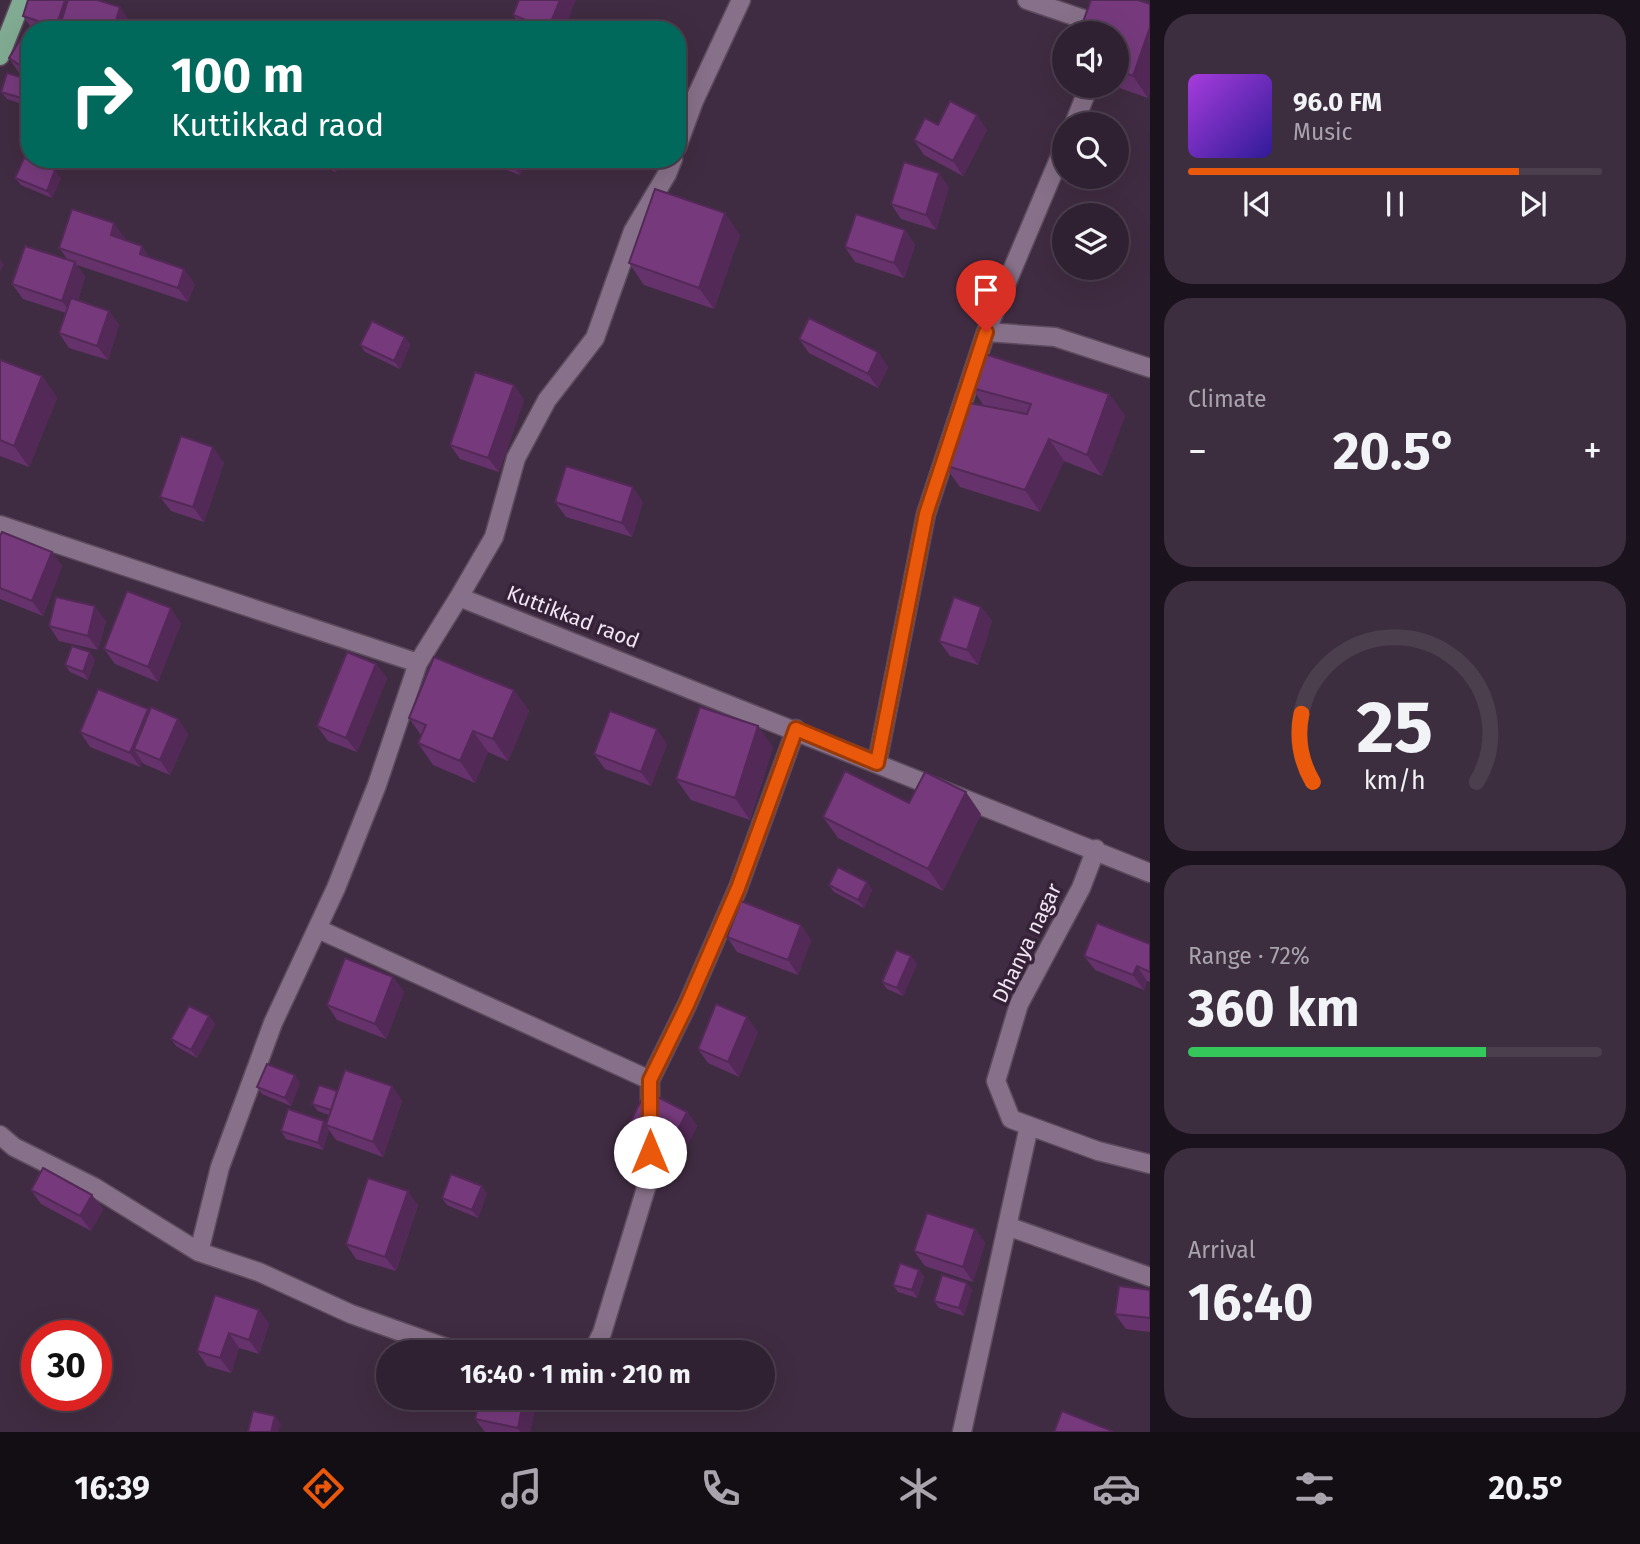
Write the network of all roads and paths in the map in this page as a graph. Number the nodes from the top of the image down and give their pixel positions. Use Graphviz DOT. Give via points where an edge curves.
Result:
graph roads {
  1 [pos="22,0"];
  2 [pos="741,0"];
  3 [pos="1027,0"];
  4 [pos="1114,9"];
  5 [pos="1083,21"];
  6 [pos="1112,21"];
  7 [pos="0,56"];
  8 [pos="686,123"];
  9 [pos="669,168"];
  10 [pos="1052,175"];
  11 [pos="986,332"];
  12 [pos="1150,368"];
  13 [pos="0,525"];
  14 [pos="459,597"];
  15 [pos="418,663"];
  16 [pos="796,729"];
  17 [pos="877,763"];
  18 [pos="1096,849"];
  19 [pos="1150,873"];
  20 [pos="318,929"];
  21 [pos="650,1080"];
  22 [pos="1029,1126"];
  23 [pos="0,1135"];
  24 [pos="1150,1164"];
  25 [pos="1007,1226"];
  26 [pos="199,1252"];
  27 [pos="1150,1277"];
  28 [pos="424,1340"];
  29 [pos="598,1340"];
  30 [pos="962,1432"];
  1 -- 7 [label="main road"];
  2 -- 8 [label="street"];
  3 -- 5 [label="street"];
  4 -- 6 [label="street"];
  9 -- 14 [label="street" via="633,231 595,338 547,400 516,458 494,537"];
  10 -- 11 [label="street"];
  11 -- 12 [label="street" via="1055,337"];
  11 -- 17 [label="street" via="926,514"];
  13 -- 15 [label="street"];
  14 -- 15 [label="street"];
  14 -- 16 [label="street, Kuttikkad raod"];
  15 -- 20 [label="street" via="377,785"];
  16 -- 17 [label="street, Kuttikkad raod"];
  16 -- 21 [label="street" via="733,900"];
  17 -- 18 [label="street, Kuttikkad raod"];
  18 -- 19 [label="street, Kuttikkad raod"];
  18 -- 22 [label="street, Dhanya nagar" via="1081,888 1020,1004 996,1081 1011,1119"];
  20 -- 21 [label="street"];
  20 -- 26 [label="street" via="273,1023 220,1167"];
  21 -- 29 [label="street" via="650,1175"];
  22 -- 24 [label="street, Dhanya nagar"];
  22 -- 25 [label="street"];
  23 -- 26 [label="street"];
  25 -- 27 [label="street"];
  25 -- 30 [label="street"];
  26 -- 28 [label="street"];
}
